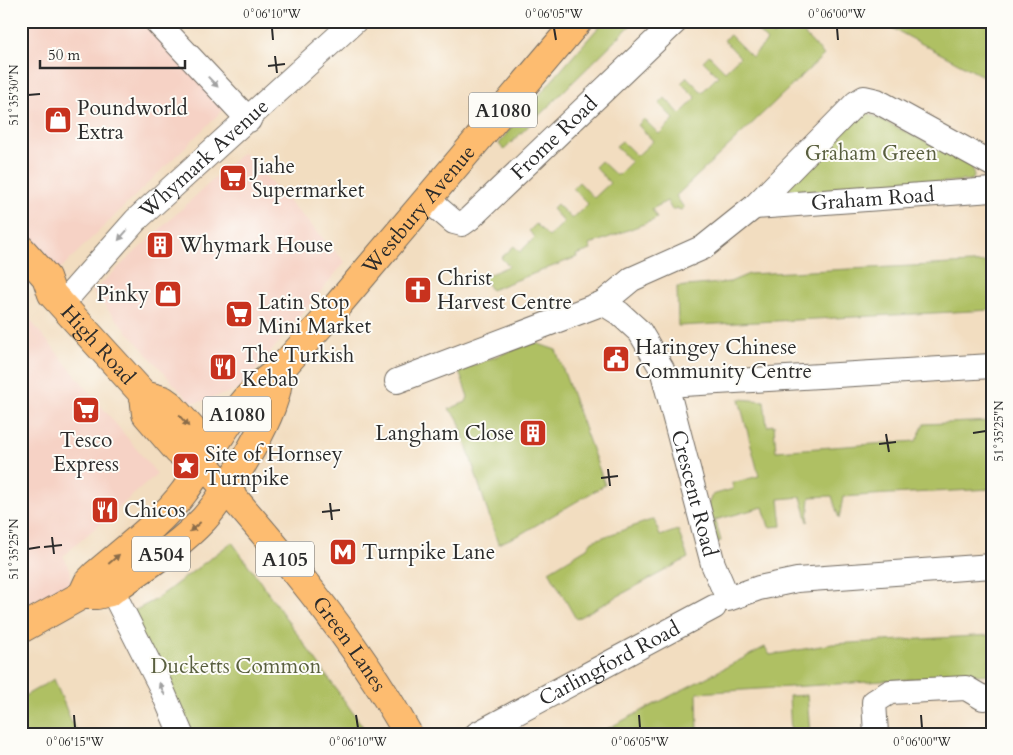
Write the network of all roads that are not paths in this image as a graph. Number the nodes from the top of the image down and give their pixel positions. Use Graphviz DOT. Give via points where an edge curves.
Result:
graph roads {
  1 [pos="156,21"];
  2 [pos="355,21"];
  3 [pos="578,21"];
  4 [pos="676,21"];
  5 [pos="249,120"];
  6 [pos="992,164"];
  7 [pos="992,190"];
  8 [pos="427,199"];
  9 [pos="754,207"];
  10 [pos="21,249"];
  11 [pos="21,271"];
  12 [pos="56,300"];
  13 [pos="602,303"];
  14 [pos="992,366"];
  15 [pos="277,373"];
  16 [pos="397,381"];
  17 [pos="666,385"];
  18 [pos="203,463"];
  19 [pos="227,490"];
  20 [pos="992,566"];
  21 [pos="110,592"];
  22 [pos="82,595"];
  23 [pos="721,603"];
  24 [pos="21,629"];
  25 [pos="992,697"];
  26 [pos="180,734"];
  27 [pos="408,734"];
  28 [pos="477,734"];
  29 [pos="876,734"];
  1 -- 5 [label="street, one-way"];
  2 -- 5 [label="street, Whymark Avenue"];
  3 -- 8 [label="main road, Westbury Avenue / A1080"];
  4 -- 8 [label="street, Frome Road" via="469,219 462,224 454,222"];
  5 -- 12 [label="street, Whymark Avenue, one-way" via="136,220"];
  6 -- 9 [label="street, Graham Road" via="877,101 864,98"];
  7 -- 9 [label="street, Graham Road"];
  8 -- 15 [label="main road, Westbury Avenue / A1080"];
  9 -- 13 [label="street, Graham Road" via="704,246 632,279"];
  10 -- 12 [label="main road, High Road / A105" via="46,277"];
  11 -- 12 [label="main road, High Road / A105" via="37,288"];
  12 -- 18 [label="main road, High Road / A105" via="144,395 146,414 178,450"];
  13 -- 16 [label="street, Graham Road"];
  13 -- 17 [label="street, Crescent Road" via="640,332 656,357"];
  14 -- 17 [label="street"];
  15 -- 18 [label="main road, Westbury Avenue / A1080" via="251,396"];
  15 -- 19 [label="main road, A1080" via="280,380 271,409"];
  17 -- 23 [label="street, Crescent Road"];
  18 -- 19 [label="main road, High Road / A105"];
  22 -- 18 [label="main road, A504, one-way" via="88,582 177,500"];
  19 -- 21 [label="main road, A504, one-way" via="203,520 185,536"];
  19 -- 27 [label="main road, Green Lanes / A105" via="354,647"];
  20 -- 23 [label="street, Carlingford Road" via="797,580 759,588"];
  21 -- 22 [label="main road, A504"];
  26 -- 21 [label="street, one-way" via="160,685"];
  22 -- 24 [label="main road, A504"];
  23 -- 28 [label="street, Carlingford Road"];
  25 -- 29 [label="street" via="984,698 966,688 890,692 874,702"];
}
